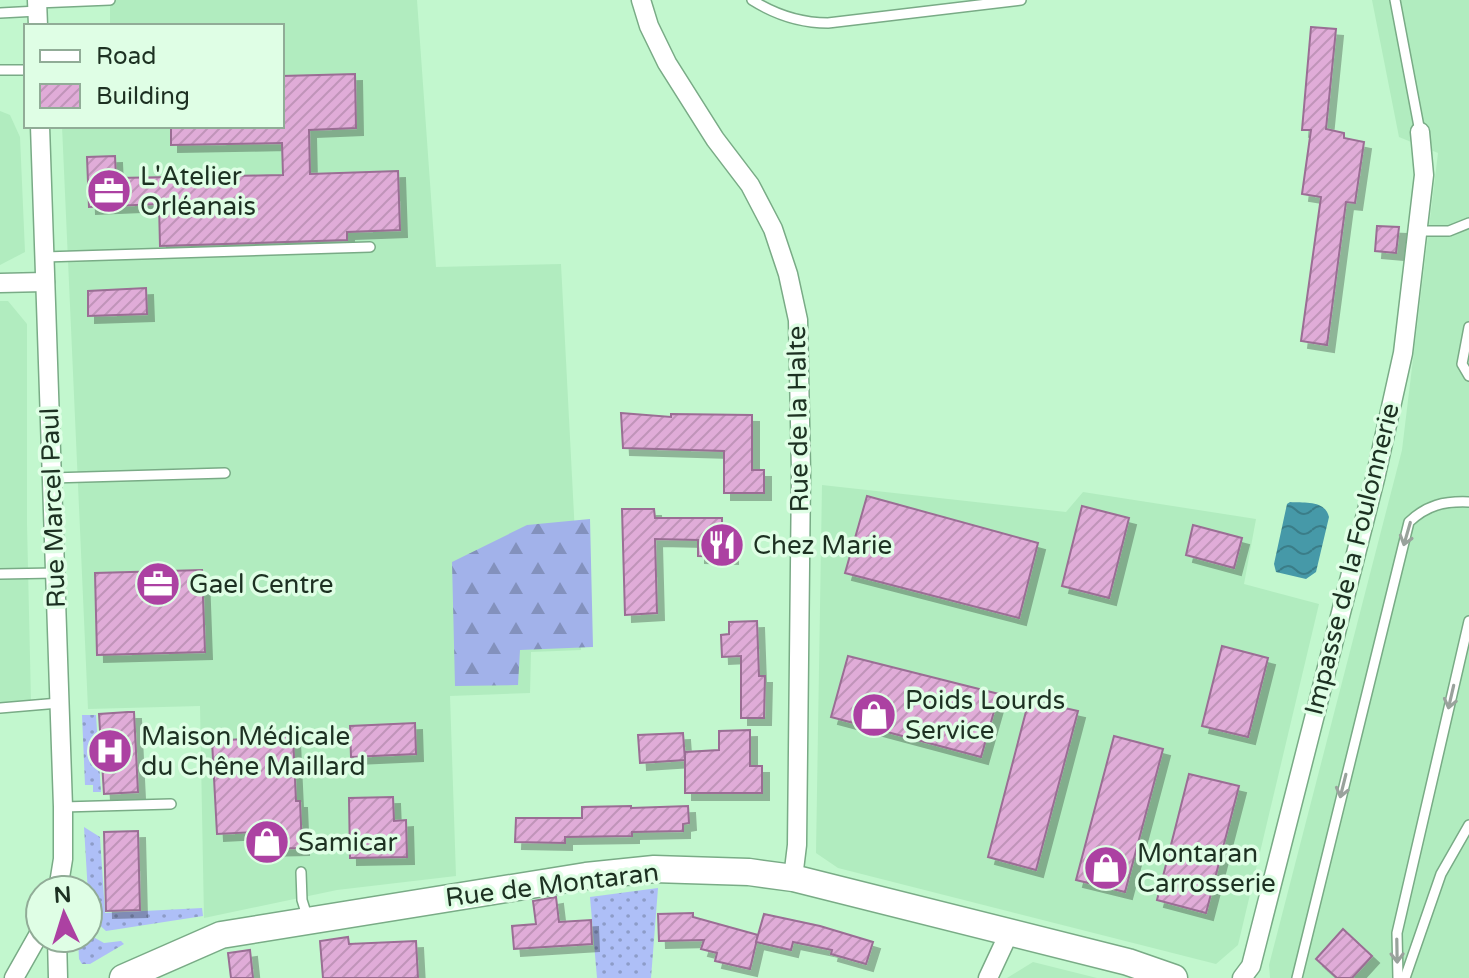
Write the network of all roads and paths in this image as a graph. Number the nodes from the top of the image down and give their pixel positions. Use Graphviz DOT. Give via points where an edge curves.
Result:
graph roads {
  1 [pos="110,0"];
  2 [pos="641,0"];
  3 [pos="752,0"];
  4 [pos="1021,0"];
  5 [pos="1395,0"];
  6 [pos="37,10"];
  7 [pos="0,13"];
  8 [pos="0,70"];
  9 [pos="24,70"];
  10 [pos="40,128"];
  11 [pos="1420,132"];
  12 [pos="1469,223"];
  13 [pos="1419,231"];
  14 [pos="370,247"];
  15 [pos="44,257"];
  16 [pos="45,282"];
  17 [pos="0,283"];
  18 [pos="1469,327"];
  19 [pos="1469,376"];
  20 [pos="225,473"];
  21 [pos="51,478"];
  22 [pos="1469,502"];
  23 [pos="55,573"];
  24 [pos="0,574"];
  25 [pos="1469,621"];
  26 [pos="59,703"];
  27 [pos="0,708"];
  28 [pos="171,804"];
  29 [pos="63,807"];
  30 [pos="1469,825"];
  31 [pos="301,872"];
  32 [pos="61,874"];
  33 [pos="793,878"];
  34 [pos="308,919"];
  35 [pos="1009,933"];
  36 [pos="28,954"];
  37 [pos="57,954"];
  38 [pos="156,969"];
  39 [pos="14,978"];
  40 [pos="58,978"];
  41 [pos="123,978"];
  42 [pos="988,978"];
  43 [pos="1174,978"];
  44 [pos="1242,978"];
  45 [pos="1297,978"];
  46 [pos="1398,978"];
  47 [pos="1405,978"];
  1 -- 6 [label="lane"];
  2 -- 33 [label="street, Rue de la Halte" via="667,63 750,185 773,229 798,320 801,489"];
  3 -- 4 [label="lane" via="787,17 828,23"];
  5 -- 11 [label="lane"];
  6 -- 7 [label="lane"];
  8 -- 9 [label="lane"];
  10 -- 15 [label="street, Rue Marcel Paul"];
  11 -- 13 [label="street, Impasse de la Foulonnerie" via="1424,175"];
  12 -- 13 [label="lane" via="1449,231"];
  13 -- 44 [label="street, Impasse de la Foulonnerie" via="1403,353 1375,479 1251,966"];
  14 -- 15 [label="lane"];
  15 -- 16 [label="street, Rue Marcel Paul"];
  16 -- 17 [label="street"];
  16 -- 21 [label="street, Rue Marcel Paul"];
  18 -- 19 [label="lane" via="1462,364"];
  20 -- 21 [label="lane"];
  21 -- 23 [label="street, Rue Marcel Paul"];
  22 -- 45 [label="lane, one-way" via="1441,503 1423,509 1409,522"];
  23 -- 24 [label="lane"];
  23 -- 26 [label="street, Rue Marcel Paul"];
  25 -- 46 [label="lane, one-way" via="1397,933"];
  26 -- 27 [label="lane"];
  26 -- 29 [label="street, Rue Marcel Paul"];
  28 -- 29 [label="lane"];
  29 -- 32 [label="street, Rue Marcel Paul"];
  30 -- 47 [label="lane" via="1441,874"];
  31 -- 34 [label="lane"];
  33 -- 34 [label="street, Rue de Montaran" via="654,869"];
  33 -- 35 [label="street, Rue de Montaran"];
  34 -- 38 [label="street, Rue de Montaran" via="221,935 194,944"];
  35 -- 42 [label="street"];
  35 -- 43 [label="street, Rue de Montaran"];
  36 -- 39 [label="street"];
  37 -- 40 [label="street"];
  38 -- 41 [label="street, Rue de Montaran"];
}
